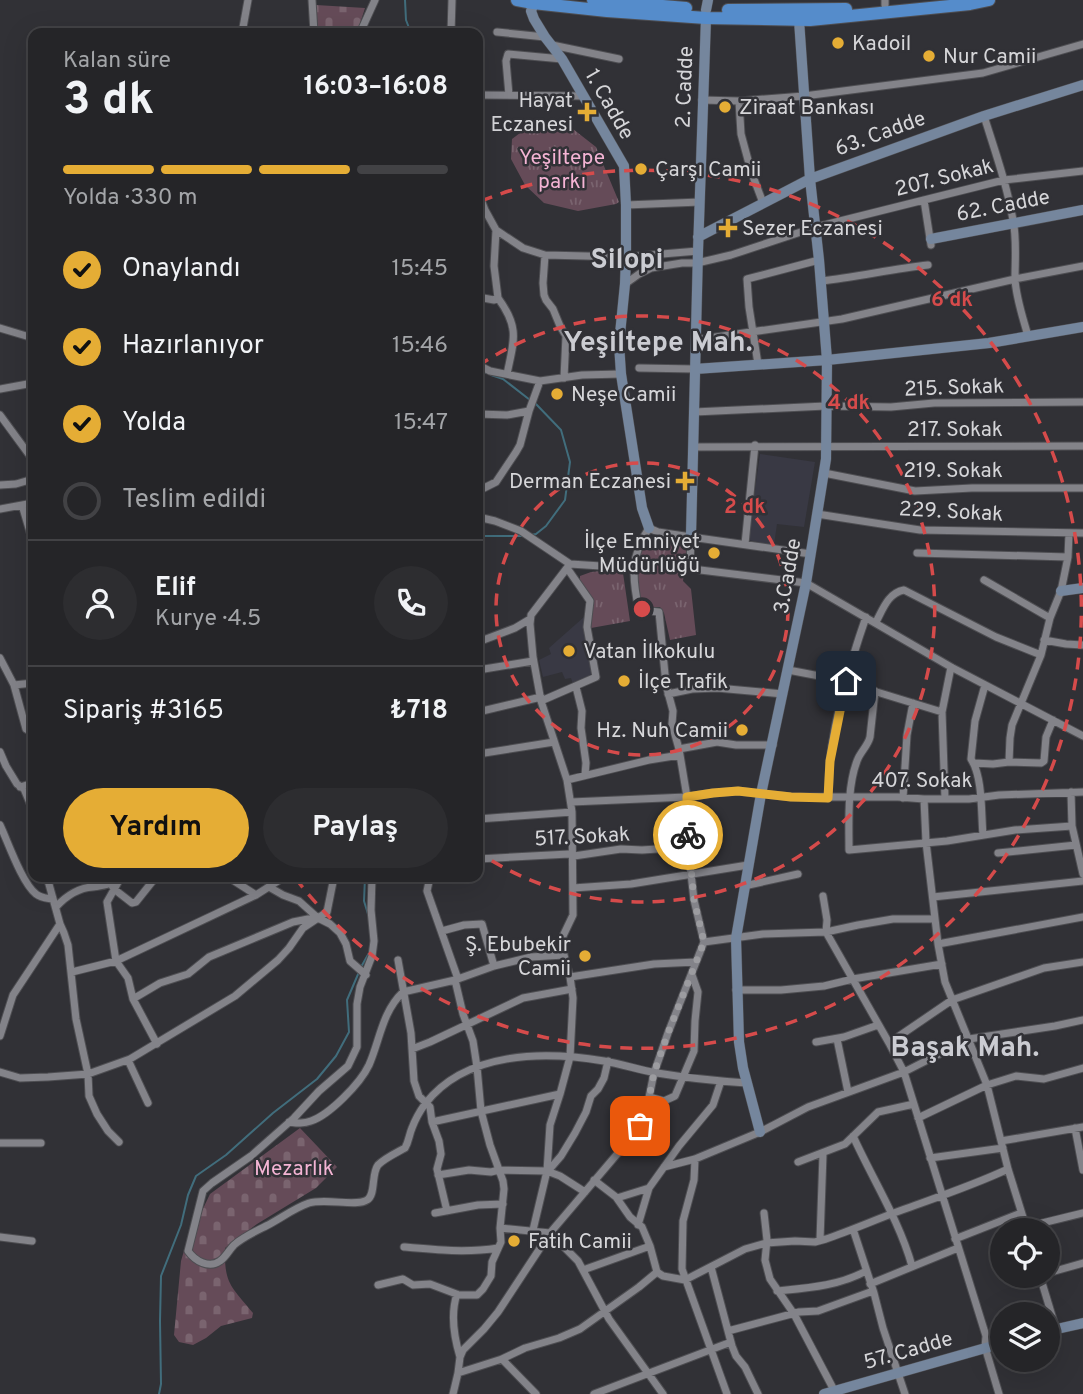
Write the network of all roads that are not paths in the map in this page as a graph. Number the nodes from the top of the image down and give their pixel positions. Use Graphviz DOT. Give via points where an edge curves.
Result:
graph roads {
  1 [pos="248,0"];
  2 [pos="312,0"];
  3 [pos="375,0"];
  4 [pos="452,0"];
  5 [pos="517,0"];
  6 [pos="593,0"];
  7 [pos="927,0"];
  8 [pos="989,0"];
  9 [pos="534,2"];
  10 [pos="885,2"];
  11 [pos="707,9"];
  12 [pos="799,20"];
  13 [pos="243,28"];
  14 [pos="314,28"];
  15 [pos="362,28"];
  16 [pos="451,28"];
  17 [pos="497,32"];
  18 [pos="548,41"];
  19 [pos="1083,44"];
  20 [pos="619,58"];
  21 [pos="562,59"];
  22 [pos="1083,85"];
  23 [pos="509,95"];
  24 [pos="483,96"];
  25 [pos="584,96"];
  26 [pos="804,96"];
  27 [pos="702,100"];
  28 [pos="739,101"];
  29 [pos="984,116"];
  30 [pos="1083,170"];
  31 [pos="810,179"];
  32 [pos="1004,180"];
  33 [pos="924,200"];
  34 [pos="700,202"];
  35 [pos="763,202"];
  36 [pos="483,205"];
  37 [pos="626,205"];
  38 [pos="1083,210"];
  39 [pos="1014,222"];
  40 [pos="816,227"];
  41 [pos="496,230"];
  42 [pos="698,237"];
  43 [pos="931,242"];
  44 [pos="698,251"];
  45 [pos="545,255"];
  46 [pos="626,257"];
  47 [pos="819,260"];
  48 [pos="698,263"];
  49 [pos="928,265"];
  50 [pos="1083,266"];
  51 [pos="1015,279"];
  52 [pos="821,281"];
  53 [pos="625,284"];
  54 [pos="498,298"];
  55 [pos="483,299"];
  56 [pos="824,322"];
  57 [pos="1083,327"];
  58 [pos="0,328"];
  59 [pos="754,331"];
  60 [pos="28,336"];
  61 [pos="1028,337"];
  62 [pos="695,340"];
  63 [pos="827,360"];
  64 [pos="758,364"];
  65 [pos="483,367"];
  66 [pos="639,368"];
  67 [pos="695,369"];
  68 [pos="507,374"];
  69 [pos="621,374"];
  70 [pos="564,377"];
  71 [pos="540,382"];
  72 [pos="28,384"];
  73 [pos="0,389"];
  74 [pos="1083,402"];
  75 [pos="826,406"];
  76 [pos="529,411"];
  77 [pos="694,412"];
  78 [pos="0,415"];
  79 [pos="483,416"];
  80 [pos="3,424"];
  81 [pos="755,445"];
  82 [pos="826,446"];
  83 [pos="1083,446"];
  84 [pos="693,447"];
  85 [pos="28,454"];
  86 [pos="824,473"];
  87 [pos="28,480"];
  88 [pos="0,485"];
  89 [pos="1083,488"];
  90 [pos="483,489"];
  91 [pos="28,504"];
  92 [pos="22,505"];
  93 [pos="0,509"];
  94 [pos="817,514"];
  95 [pos="483,519"];
  96 [pos="28,525"];
  97 [pos="649,528"];
  98 [pos="1069,533"];
  99 [pos="1083,533"];
  100 [pos="691,536"];
  101 [pos="745,544"];
  102 [pos="917,553"];
  103 [pos="811,554"];
  104 [pos="1068,557"];
  105 [pos="568,566"];
  106 [pos="632,568"];
  107 [pos="984,580"];
  108 [pos="806,583"];
  109 [pos="1083,588"];
  110 [pos="1061,591"];
  111 [pos="866,617"];
  112 [pos="1050,618"];
  113 [pos="530,619"];
  114 [pos="876,622"];
  115 [pos="483,640"];
  116 [pos="1044,640"];
  117 [pos="1083,645"];
  118 [pos="1041,655"];
  119 [pos="0,658"];
  120 [pos="533,661"];
  121 [pos="951,667"];
  122 [pos="483,669"];
  123 [pos="788,670"];
  124 [pos="846,681"];
  125 [pos="28,684"];
  126 [pos="14,685"];
  127 [pos="985,685"];
  128 [pos="576,687"];
  129 [pos="875,691"];
  130 [pos="668,694"];
  131 [pos="783,694"];
  132 [pos="541,699"];
  133 [pos="912,703"];
  134 [pos="1020,703"];
  135 [pos="483,711"];
  136 [pos="942,712"];
  137 [pos="1053,720"];
  138 [pos="28,730"];
  139 [pos="1083,736"];
  140 [pos="554,742"];
  141 [pos="773,745"];
  142 [pos="0,751"];
  143 [pos="680,752"];
  144 [pos="483,753"];
  145 [pos="1009,762"];
  146 [pos="974,763"];
  147 [pos="585,775"];
  148 [pos="567,780"];
  149 [pos="28,785"];
  150 [pos="20,787"];
  151 [pos="1071,792"];
  152 [pos="1083,792"];
  153 [pos="761,794"];
  154 [pos="687,797"];
  155 [pos="828,798"];
  156 [pos="850,798"];
  157 [pos="903,798"];
  158 [pos="980,798"];
  159 [pos="28,799"];
  160 [pos="924,799"];
  161 [pos="946,799"];
  162 [pos="571,802"];
  163 [pos="572,812"];
  164 [pos="483,819"];
  165 [pos="0,825"];
  166 [pos="1072,826"];
  167 [pos="983,835"];
  168 [pos="926,842"];
  169 [pos="1076,845"];
  170 [pos="688,847"];
  171 [pos="998,853"];
  172 [pos="574,856"];
  173 [pos="483,859"];
  174 [pos="748,865"];
  175 [pos="691,874"];
  176 [pos="798,874"];
  177 [pos="1083,874"];
  178 [pos="1083,881"];
  179 [pos="48,882"];
  180 [pos="152,882"];
  181 [pos="236,882"];
  182 [pos="276,882"];
  183 [pos="333,882"];
  184 [pos="372,882"];
  185 [pos="429,882"];
  186 [pos="111,883"];
  187 [pos="744,886"];
  188 [pos="269,887"];
  189 [pos="573,888"];
  190 [pos="256,895"];
  191 [pos="823,897"];
  192 [pos="933,897"];
  193 [pos="54,903"];
  194 [pos="1083,917"];
  195 [pos="318,918"];
  196 [pos="935,919"];
  197 [pos="60,924"];
  198 [pos="442,931"];
  199 [pos="826,932"];
  200 [pos="736,938"];
  201 [pos="704,942"];
  202 [pos="938,944"];
  203 [pos="564,956"];
  204 [pos="398,960"];
  205 [pos="116,961"];
  206 [pos="1083,961"];
  207 [pos="696,962"];
  208 [pos="943,964"];
  209 [pos="494,966"];
  210 [pos="72,972"];
  211 [pos="365,974"];
  212 [pos="691,974"];
  213 [pos="570,977"];
  214 [pos="853,979"];
  215 [pos="456,980"];
  216 [pos="572,989"];
  217 [pos="736,990"];
  218 [pos="403,992"];
  219 [pos="133,999"];
  220 [pos="952,1000"];
  221 [pos="1083,1020"];
  222 [pos="466,1024"];
  223 [pos="878,1024"];
  224 [pos="0,1035"];
  225 [pos="837,1038"];
  226 [pos="969,1039"];
  227 [pos="816,1042"];
  228 [pos="890,1043"];
  229 [pos="157,1044"];
  230 [pos="412,1049"];
  231 [pos="570,1057"];
  232 [pos="128,1060"];
  233 [pos="608,1062"];
  234 [pos="477,1067"];
  235 [pos="1083,1068"];
  236 [pos="0,1072"];
  237 [pos="904,1072"];
  238 [pos="88,1073"];
  239 [pos="654,1073"];
  240 [pos="683,1076"];
  241 [pos="721,1081"];
  242 [pos="747,1083"];
  243 [pos="987,1085"];
  244 [pos="848,1092"];
  245 [pos="560,1094"];
  246 [pos="649,1097"];
  247 [pos="148,1103"];
  248 [pos="426,1103"];
  249 [pos="914,1104"];
  250 [pos="481,1111"];
  251 [pos="918,1118"];
  252 [pos="289,1122"];
  253 [pos="432,1122"];
  254 [pos="1079,1128"];
  255 [pos="760,1132"];
  256 [pos="853,1136"];
  257 [pos="119,1142"];
  258 [pos="0,1143"];
  259 [pos="41,1143"];
  260 [pos="1002,1144"];
  261 [pos="823,1154"];
  262 [pos="930,1158"];
  263 [pos="695,1160"];
  264 [pos="798,1162"];
  265 [pos="664,1167"];
  266 [pos="1008,1169"];
  267 [pos="1083,1170"];
  268 [pos="499,1171"];
  269 [pos="547,1171"];
  270 [pos="438,1175"];
  271 [pos="594,1180"];
  272 [pos="649,1188"];
  273 [pos="584,1192"];
  274 [pos="942,1197"];
  275 [pos="617,1198"];
  276 [pos="503,1204"];
  277 [pos="447,1211"];
  278 [pos="435,1213"];
  279 [pos="764,1213"];
  280 [pos="1021,1213"];
  281 [pos="1083,1213"];
  282 [pos="892,1214"];
  283 [pos="1023,1218"];
  284 [pos="1060,1219"];
  285 [pos="638,1225"];
  286 [pos="500,1228"];
  287 [pos="853,1229"];
  288 [pos="533,1230"];
  289 [pos="550,1233"];
  290 [pos="0,1237"];
  291 [pos="955,1239"];
  292 [pos="32,1241"];
  293 [pos="820,1241"];
  294 [pos="766,1244"];
  295 [pos="650,1246"];
  296 [pos="404,1247"];
  297 [pos="498,1248"];
  298 [pos="958,1248"];
  299 [pos="1083,1263"];
  300 [pos="912,1266"];
  301 [pos="711,1267"];
  302 [pos="583,1270"];
  303 [pos="1060,1270"];
  304 [pos="866,1271"];
  305 [pos="657,1272"];
  306 [pos="685,1280"];
  307 [pos="378,1285"];
  308 [pos="872,1287"];
  309 [pos="777,1290"];
  310 [pos="457,1294"];
  311 [pos="605,1311"];
  312 [pos="794,1314"];
  313 [pos="1083,1323"];
  314 [pos="1060,1328"];
  315 [pos="728,1331"];
  316 [pos="731,1342"];
  317 [pos="990,1346"];
  318 [pos="985,1347"];
  319 [pos="711,1349"];
  320 [pos="460,1357"];
  321 [pos="502,1359"];
  322 [pos="458,1373"];
  323 [pos="649,1373"];
  324 [pos="898,1373"];
  325 [pos="830,1393"];
  326 [pos="453,1394"];
  327 [pos="536,1394"];
  328 [pos="594,1394"];
  329 [pos="663,1394"];
  330 [pos="727,1394"];
  331 [pos="758,1394"];
  332 [pos="905,1394"];
  333 [pos="999,1394"];
  1 -- 13 [label="street"];
  2 -- 14 [label="street"];
  3 -- 15 [label="street"];
  4 -- 16 [label="street"];
  5 -- 9 [label="highway"];
  6 -- 11 [label="highway"];
  7 -- 10 [label="highway"];
  8 -- 12 [label="highway"];
  9 -- 11 [label="highway" via="607,11"];
  9 -- 18 [label="street, 1. Cadde" via="531,11"];
  10 -- 11 [label="highway" via="844,9"];
  11 -- 12 [label="highway"];
  11 -- 27 [label="street, 2. Cadde"];
  12 -- 26 [label="street, 3.Cadde"];
  17 -- 18 [label="street"];
  18 -- 20 [label="street"];
  18 -- 21 [label="street, 1. Cadde"];
  19 -- 26 [label="street" via="984,73"];
  21 -- 23 [label="street" via="508,54"];
  21 -- 25 [label="street, 1. Cadde"];
  22 -- 29 [label="street, 63. Cadde"];
  23 -- 24 [label="street"];
  23 -- 25 [label="street"];
  25 -- 37 [label="street, 1. Cadde" via="624,166"];
  26 -- 28 [label="street"];
  26 -- 31 [label="street, 3.Cadde"];
  27 -- 28 [label="street"];
  27 -- 34 [label="street, 2. Cadde"];
  28 -- 35 [label="street" via="741,134"];
  29 -- 31 [label="street, 63. Cadde"];
  29 -- 32 [label="street"];
  30 -- 32 [label="street, 207. Sokak"];
  31 -- 35 [label="street, 63. Cadde"];
  31 -- 40 [label="street, 3.Cadde"];
  32 -- 33 [label="street, 207. Sokak"];
  32 -- 39 [label="street"];
  33 -- 40 [label="street, 207. Sokak"];
  33 -- 43 [label="street"];
  34 -- 37 [label="street"];
  34 -- 42 [label="street, 2. Cadde"];
  35 -- 42 [label="street, 63. Cadde"];
  36 -- 41 [label="street"];
  37 -- 46 [label="street, 1. Cadde"];
  38 -- 39 [label="street, 62. Cadde"];
  39 -- 43 [label="street, 62. Cadde"];
  39 -- 51 [label="street"];
  40 -- 47 [label="street, 3.Cadde"];
  40 -- 48 [label="street, 207. Sokak"];
  41 -- 45 [label="street" via="523,248"];
  41 -- 54 [label="street"];
  42 -- 44 [label="street, 2. Cadde"];
  44 -- 46 [label="street"];
  44 -- 48 [label="street, 2. Cadde"];
  45 -- 46 [label="street"];
  45 -- 70 [label="street" via="544,295 566,336"];
  46 -- 53 [label="street, 1. Cadde"];
  47 -- 52 [label="street, 3.Cadde"];
  47 -- 59 [label="street" via="747,279"];
  48 -- 53 [label="street, 207. Sokak" via="651,268"];
  48 -- 62 [label="street, 2. Cadde"];
  49 -- 52 [label="street"];
  50 -- 51 [label="street"];
  51 -- 56 [label="street"];
  51 -- 61 [label="street"];
  52 -- 56 [label="street, 3.Cadde"];
  53 -- 69 [label="street, 1. Cadde"];
  54 -- 55 [label="street"];
  54 -- 68 [label="street" via="509,313 514,338"];
  56 -- 59 [label="street"];
  56 -- 63 [label="street, 3.Cadde"];
  57 -- 61 [label="street"];
  58 -- 60 [label="street"];
  59 -- 62 [label="street"];
  59 -- 64 [label="street"];
  61 -- 63 [label="street"];
  62 -- 67 [label="street, 2. Cadde"];
  63 -- 64 [label="street"];
  63 -- 75 [label="street, 3.Cadde"];
  64 -- 67 [label="street"];
  65 -- 68 [label="street"];
  66 -- 67 [label="street"];
  67 -- 77 [label="street, 2. Cadde"];
  68 -- 71 [label="street"];
  69 -- 70 [label="street"];
  69 -- 97 [label="street, 1. Cadde"];
  70 -- 71 [label="street"];
  71 -- 76 [label="street"];
  72 -- 73 [label="street"];
  74 -- 75 [label="street, 215. Sokak"];
  75 -- 77 [label="street, 215. Sokak"];
  75 -- 82 [label="street, 3.Cadde"];
  76 -- 79 [label="street"];
  76 -- 90 [label="street" via="516,452 496,482"];
  77 -- 84 [label="street, 2. Cadde"];
  78 -- 80 [label="street"];
  80 -- 85 [label="street"];
  81 -- 82 [label="street, 217. Sokak"];
  81 -- 84 [label="street, 217. Sokak"];
  81 -- 101 [label="street"];
  82 -- 83 [label="street, 217. Sokak"];
  82 -- 86 [label="street, 3.Cadde"];
  84 -- 100 [label="street, 2. Cadde"];
  86 -- 89 [label="street, 219. Sokak" via="915,491"];
  86 -- 94 [label="street, 3.Cadde"];
  87 -- 88 [label="street"];
  91 -- 92 [label="street"];
  92 -- 93 [label="street"];
  92 -- 96 [label="street"];
  94 -- 98 [label="street, 229. Sokak" via="920,530"];
  94 -- 103 [label="street, 3.Cadde"];
  95 -- 105 [label="street" via="521,531"];
  97 -- 100 [label="street"];
  97 -- 106 [label="street"];
  98 -- 99 [label="street, 229. Sokak"];
  98 -- 104 [label="street"];
  100 -- 101 [label="street"];
  100 -- 108 [label="street" via="692,569"];
  101 -- 103 [label="street"];
  102 -- 104 [label="street"];
  103 -- 108 [label="street, 3.Cadde"];
  104 -- 110 [label="street"];
  105 -- 106 [label="street"];
  105 -- 113 [label="street"];
  105 -- 128 [label="street" via="590,601 587,627 596,677"];
  106 -- 130 [label="street" via="639,610 659,612"];
  107 -- 112 [label="street"];
  108 -- 111 [label="street"];
  108 -- 123 [label="street, 3.Cadde"];
  109 -- 110 [label="street"];
  110 -- 112 [label="street"];
  111 -- 114 [label="street"];
  111 -- 124 [label="street"];
  112 -- 116 [label="street"];
  113 -- 115 [label="street"];
  113 -- 120 [label="street"];
  114 -- 118 [label="street" via="891,596 904,590"];
  114 -- 121 [label="street"];
  116 -- 117 [label="street"];
  116 -- 118 [label="street"];
  118 -- 134 [label="street"];
  119 -- 126 [label="street"];
  120 -- 122 [label="street"];
  120 -- 132 [label="street"];
  121 -- 127 [label="street"];
  121 -- 136 [label="street"];
  123 -- 124 [label="street"];
  123 -- 131 [label="street, 3.Cadde"];
  124 -- 129 [label="street"];
  124 -- 155 [label="street" via="830,761"];
  125 -- 126 [label="street"];
  126 -- 138 [label="street"];
  127 -- 134 [label="street"];
  127 -- 146 [label="street" via="971,746"];
  128 -- 132 [label="street"];
  128 -- 147 [label="street" via="582,711"];
  129 -- 133 [label="street"];
  129 -- 156 [label="street" via="869,742 857,759"];
  130 -- 131 [label="street" via="717,688"];
  130 -- 143 [label="street"];
  131 -- 141 [label="street, 3.Cadde"];
  132 -- 135 [label="street"];
  132 -- 140 [label="street"];
  133 -- 136 [label="street"];
  133 -- 157 [label="street"];
  134 -- 137 [label="street"];
  134 -- 145 [label="street" via="1012,725"];
  136 -- 161 [label="street"];
  137 -- 139 [label="street"];
  137 -- 145 [label="street" via="1044,761"];
  140 -- 144 [label="street"];
  140 -- 148 [label="street"];
  141 -- 143 [label="street" via="717,742"];
  141 -- 153 [label="street, 3.Cadde"];
  142 -- 150 [label="street"];
  143 -- 147 [label="street"];
  143 -- 154 [label="street"];
  145 -- 146 [label="street"];
  146 -- 158 [label="street"];
  147 -- 148 [label="street"];
  148 -- 162 [label="street"];
  149 -- 150 [label="street"];
  150 -- 159 [label="street"];
  151 -- 152 [label="street, 407. Sokak"];
  151 -- 158 [label="street, 407. Sokak"];
  151 -- 166 [label="street"];
  153 -- 154 [label="street, 407. Sokak" via="738,791"];
  153 -- 155 [label="street, 407. Sokak"];
  153 -- 174 [label="street, 3.Cadde"];
  154 -- 162 [label="street, 407. Sokak"];
  154 -- 170 [label="street"];
  155 -- 156 [label="street, 407. Sokak"];
  156 -- 157 [label="street, 407. Sokak"];
  156 -- 168 [label="street" via="849,850"];
  157 -- 160 [label="street, 407. Sokak"];
  158 -- 161 [label="street, 407. Sokak"];
  158 -- 167 [label="street"];
  160 -- 161 [label="street, 407. Sokak"];
  160 -- 168 [label="street"];
  162 -- 163 [label="street"];
  163 -- 164 [label="street"];
  163 -- 172 [label="street"];
  165 -- 193 [label="street" via="34,893"];
  166 -- 167 [label="street"];
  166 -- 169 [label="street"];
  167 -- 168 [label="street"];
  168 -- 192 [label="street"];
  169 -- 171 [label="street"];
  169 -- 177 [label="street"];
  170 -- 172 [label="street, 517. Sokak"];
  170 -- 175 [label="street"];
  172 -- 173 [label="street, 517. Sokak"];
  172 -- 189 [label="street"];
  174 -- 175 [label="street"];
  174 -- 187 [label="street, 3.Cadde"];
  175 -- 189 [label="street"];
  175 -- 201 [label="street"];
  176 -- 187 [label="street"];
  178 -- 192 [label="street"];
  179 -- 193 [label="street"];
  180 -- 186 [label="street" via="132,903"];
  181 -- 190 [label="street"];
  182 -- 188 [label="street"];
  183 -- 195 [label="street" via="327,912"];
  184 -- 211 [label="street" via="374,941"];
  185 -- 198 [label="street" via="427,891"];
  186 -- 193 [label="street" via="71,893"];
  186 -- 205 [label="street" via="107,902"];
  187 -- 200 [label="street, 3.Cadde"];
  188 -- 190 [label="street"];
  188 -- 195 [label="street" via="299,901"];
  189 -- 203 [label="street" via="573,915 563,936"];
  190 -- 205 [label="street"];
  191 -- 199 [label="street"];
  192 -- 196 [label="street"];
  193 -- 197 [label="street"];
  194 -- 202 [label="street"];
  195 -- 211 [label="street" via="340,933 349,961"];
  195 -- 219 [label="street" via="293,922 209,957 188,974"];
  195 -- 229 [label="street" via="236,996"];
  196 -- 199 [label="street" via="893,919"];
  196 -- 202 [label="street"];
  197 -- 210 [label="street"];
  197 -- 224 [label="street" via="13,995"];
  198 -- 209 [label="street" via="482,924"];
  198 -- 215 [label="street"];
  199 -- 200 [label="street"];
  199 -- 214 [label="street"];
  200 -- 201 [label="street"];
  200 -- 217 [label="street, 3.Cadde"];
  201 -- 207 [label="street"];
  202 -- 208 [label="street"];
  203 -- 209 [label="street" via="531,957"];
  203 -- 213 [label="street"];
  204 -- 218 [label="street"];
  205 -- 210 [label="street"];
  205 -- 219 [label="street" via="128,978"];
  206 -- 220 [label="street" via="1044,968"];
  207 -- 212 [label="street"];
  207 -- 213 [label="street"];
  208 -- 214 [label="street"];
  208 -- 220 [label="street"];
  209 -- 215 [label="street"];
  210 -- 238 [label="street" via="76,1020"];
  211 -- 252 [label="street" via="357,1004 357,1047 348,1066"];
  212 -- 239 [label="street"];
  212 -- 240 [label="street" via="698,992 694,1051"];
  213 -- 216 [label="street"];
  214 -- 217 [label="street" via="824,986"];
  214 -- 223 [label="street"];
  215 -- 218 [label="street"];
  215 -- 222 [label="street"];
  216 -- 222 [label="street" via="523,998"];
  216 -- 231 [label="street"];
  217 -- 242 [label="street, 3.Cadde"];
  218 -- 230 [label="street"];
  218 -- 252 [label="street" via="384,1019 368,1066 355,1086 322,1116 302,1124"];
  219 -- 229 [label="street"];
  220 -- 226 [label="street"];
  220 -- 228 [label="street"];
  221 -- 226 [label="street"];
  222 -- 230 [label="street"];
  222 -- 234 [label="street"];
  223 -- 225 [label="street"];
  223 -- 228 [label="street"];
  225 -- 227 [label="street"];
  225 -- 244 [label="street"];
  226 -- 237 [label="street"];
  226 -- 243 [label="street"];
  228 -- 237 [label="street"];
  229 -- 232 [label="street"];
  230 -- 248 [label="street" via="416,1090"];
  231 -- 233 [label="street"];
  231 -- 234 [label="street" via="529,1057"];
  231 -- 245 [label="street"];
  232 -- 238 [label="street"];
  232 -- 247 [label="street"];
  233 -- 239 [label="street"];
  233 -- 269 [label="street" via="575,1133"];
  234 -- 248 [label="street" via="455,1077"];
  234 -- 250 [label="street"];
  235 -- 243 [label="street" via="1044,1079 1016,1076"];
  236 -- 238 [label="street" via="20,1078"];
  237 -- 244 [label="street"];
  237 -- 249 [label="street"];
  238 -- 257 [label="street" via="89,1096 97,1114"];
  239 -- 240 [label="street"];
  239 -- 246 [label="street"];
  240 -- 241 [label="street"];
  240 -- 246 [label="street" via="671,1099"];
  241 -- 242 [label="street"];
  241 -- 265 [label="street" via="713,1105"];
  242 -- 255 [label="street, 3.Cadde"];
  243 -- 251 [label="street"];
  243 -- 260 [label="street"];
  244 -- 255 [label="street"];
  245 -- 250 [label="street"];
  245 -- 269 [label="street" via="550,1125"];
  246 -- 271 [label="street" via="640,1126"];
  248 -- 252 [label="street" via="405,1148 377,1166 368,1200 308,1203 234,1245 220,1262 207,1265 192,1257 188,1251 203,1191"];
  248 -- 253 [label="street"];
  249 -- 251 [label="street"];
  249 -- 256 [label="street" via="878,1112"];
  250 -- 253 [label="street"];
  250 -- 268 [label="street"];
  251 -- 262 [label="street"];
  253 -- 270 [label="street" via="441,1154"];
  254 -- 260 [label="street"];
  254 -- 267 [label="street"];
  255 -- 263 [label="street"];
  256 -- 261 [label="street"];
  256 -- 282 [label="street"];
  258 -- 259 [label="street"];
  260 -- 262 [label="street"];
  260 -- 266 [label="street"];
  261 -- 264 [label="street"];
  261 -- 293 [label="street"];
  262 -- 274 [label="street"];
  263 -- 265 [label="street"];
  263 -- 306 [label="street" via="683,1221"];
  265 -- 272 [label="street"];
  266 -- 274 [label="street"];
  266 -- 280 [label="street"];
  268 -- 269 [label="street"];
  268 -- 270 [label="street"];
  268 -- 276 [label="street"];
  269 -- 273 [label="street"];
  269 -- 288 [label="street"];
  270 -- 277 [label="street"];
  271 -- 273 [label="street"];
  271 -- 275 [label="street"];
  272 -- 275 [label="street"];
  272 -- 285 [label="street"];
  273 -- 289 [label="street"];
  274 -- 282 [label="street"];
  274 -- 291 [label="street"];
  275 -- 285 [label="street"];
  276 -- 277 [label="street"];
  276 -- 286 [label="street"];
  277 -- 278 [label="street"];
  279 -- 294 [label="street"];
  280 -- 283 [label="street"];
  280 -- 291 [label="street"];
  281 -- 284 [label="street"];
  282 -- 287 [label="street"];
  282 -- 300 [label="street"];
  285 -- 295 [label="street"];
  286 -- 288 [label="street"];
  286 -- 297 [label="street"];
  287 -- 293 [label="street"];
  287 -- 304 [label="street"];
  288 -- 289 [label="street"];
  289 -- 302 [label="street"];
  289 -- 320 [label="street" via="498,1312"];
  290 -- 292 [label="street"];
  291 -- 298 [label="street"];
  293 -- 294 [label="street"];
  294 -- 301 [label="street"];
  294 -- 309 [label="street" via="765,1260"];
  295 -- 302 [label="street"];
  295 -- 305 [label="street"];
  296 -- 297 [label="street"];
  297 -- 310 [label="street" via="483,1289 477,1295"];
  298 -- 300 [label="street"];
  298 -- 318 [label="street" via="986,1336"];
  299 -- 303 [label="street"];
  300 -- 308 [label="street"];
  301 -- 306 [label="street"];
  301 -- 315 [label="street"];
  302 -- 311 [label="street"];
  304 -- 308 [label="street"];
  304 -- 309 [label="street" via="832,1284"];
  305 -- 306 [label="street"];
  305 -- 311 [label="street"];
  306 -- 319 [label="street"];
  307 -- 310 [label="street" via="403,1279"];
  308 -- 312 [label="street" via="818,1311"];
  308 -- 324 [label="street"];
  309 -- 312 [label="street"];
  310 -- 320 [label="street" via="453,1307"];
  311 -- 321 [label="street" via="580,1329"];
  311 -- 323 [label="street"];
  312 -- 315 [label="street"];
  312 -- 325 [label="street"];
  313 -- 314 [label="street"];
  315 -- 316 [label="street"];
  316 -- 319 [label="street"];
  316 -- 331 [label="street"];
  317 -- 318 [label="street, 57. Cadde"];
  318 -- 324 [label="street, 57. Cadde"];
  318 -- 333 [label="street"];
  319 -- 323 [label="street"];
  319 -- 330 [label="street"];
  320 -- 322 [label="street"];
  321 -- 322 [label="street"];
  321 -- 327 [label="street"];
  322 -- 326 [label="street"];
  323 -- 328 [label="street"];
  323 -- 329 [label="street"];
  324 -- 325 [label="street, 57. Cadde"];
  324 -- 332 [label="street"];
}
